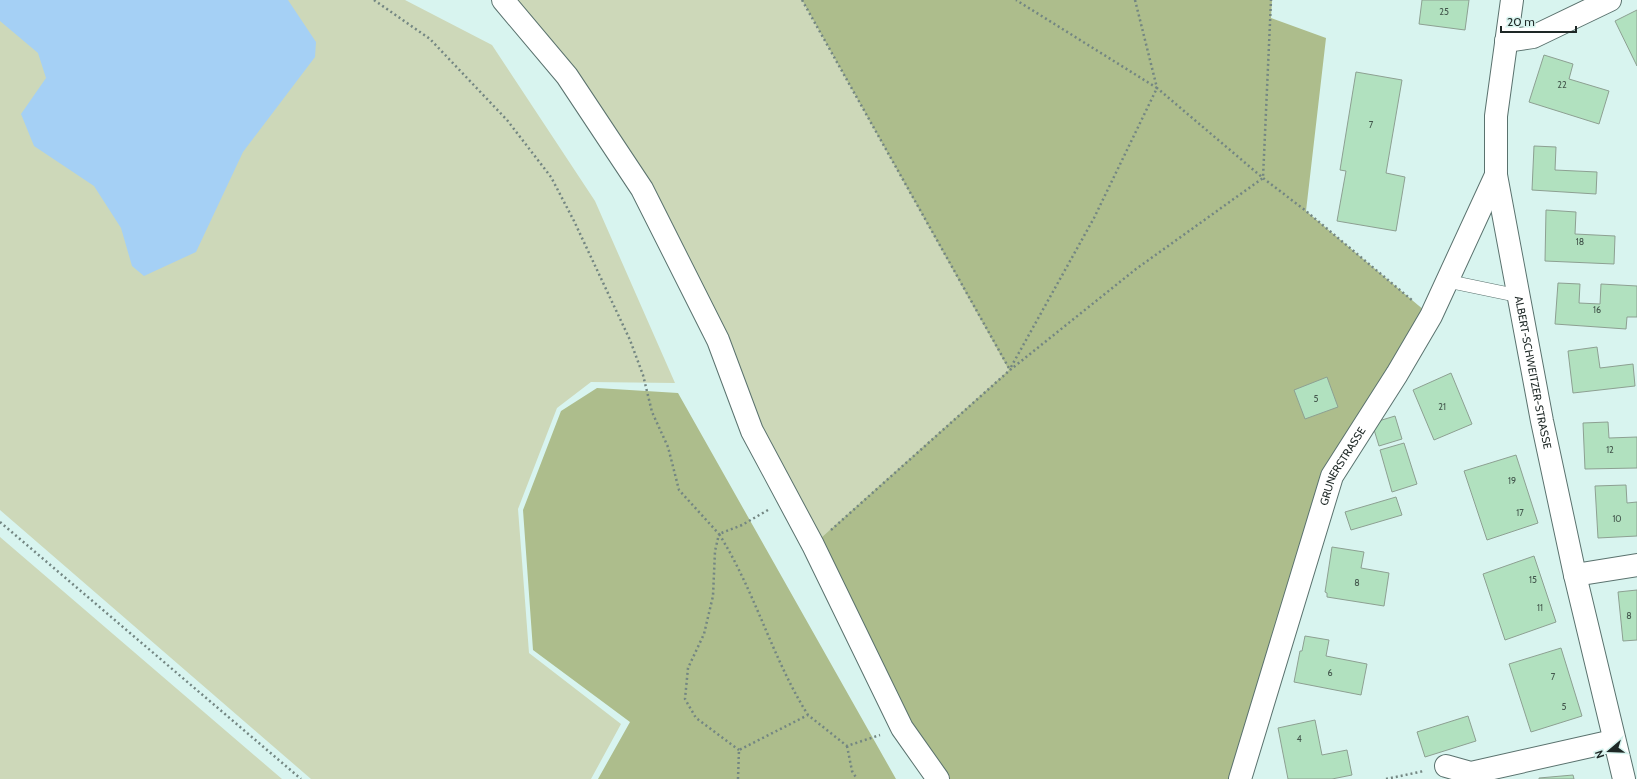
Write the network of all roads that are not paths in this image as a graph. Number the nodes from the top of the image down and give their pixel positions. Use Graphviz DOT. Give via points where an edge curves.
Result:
graph roads {
  1 [pos="503,0"];
  2 [pos="1512,0"];
  3 [pos="1610,0"];
  4 [pos="1506,41"];
  5 [pos="1496,176"];
  6 [pos="1447,282"];
  7 [pos="1519,296"];
  8 [pos="1637,566"];
  9 [pos="1575,575"];
  10 [pos="1614,741"];
  11 [pos="1446,766"];
  12 [pos="938,779"];
  13 [pos="1240,779"];
  14 [pos="1624,779"];
  1 -- 12 [label="street" via="567,76 642,189 718,340 752,431 813,545 902,728"];
  2 -- 4 [label="street, ALBERT-SCHWEITZER-STRASSE"];
  3 -- 4 [label="street" via="1533,37"];
  4 -- 5 [label="street, ALBERT-SCHWEITZER-STRASSE" via="1496,116"];
  5 -- 6 [label="street, GRUNERSTRASSE"];
  5 -- 7 [label="street, ALBERT-SCHWEITZER-STRASSE"];
  6 -- 7 [label="lane"];
  6 -- 13 [label="street, GRUNERSTRASSE" via="1431,316 1397,374 1332,476"];
  7 -- 9 [label="street, ALBERT-SCHWEITZER-STRASSE"];
  8 -- 9 [label="street"];
  9 -- 10 [label="street, ALBERT-SCHWEITZER-STRASSE"];
  10 -- 11 [label="street" via="1471,773"];
  10 -- 14 [label="street, ALBERT-SCHWEITZER-STRASSE"];
}
